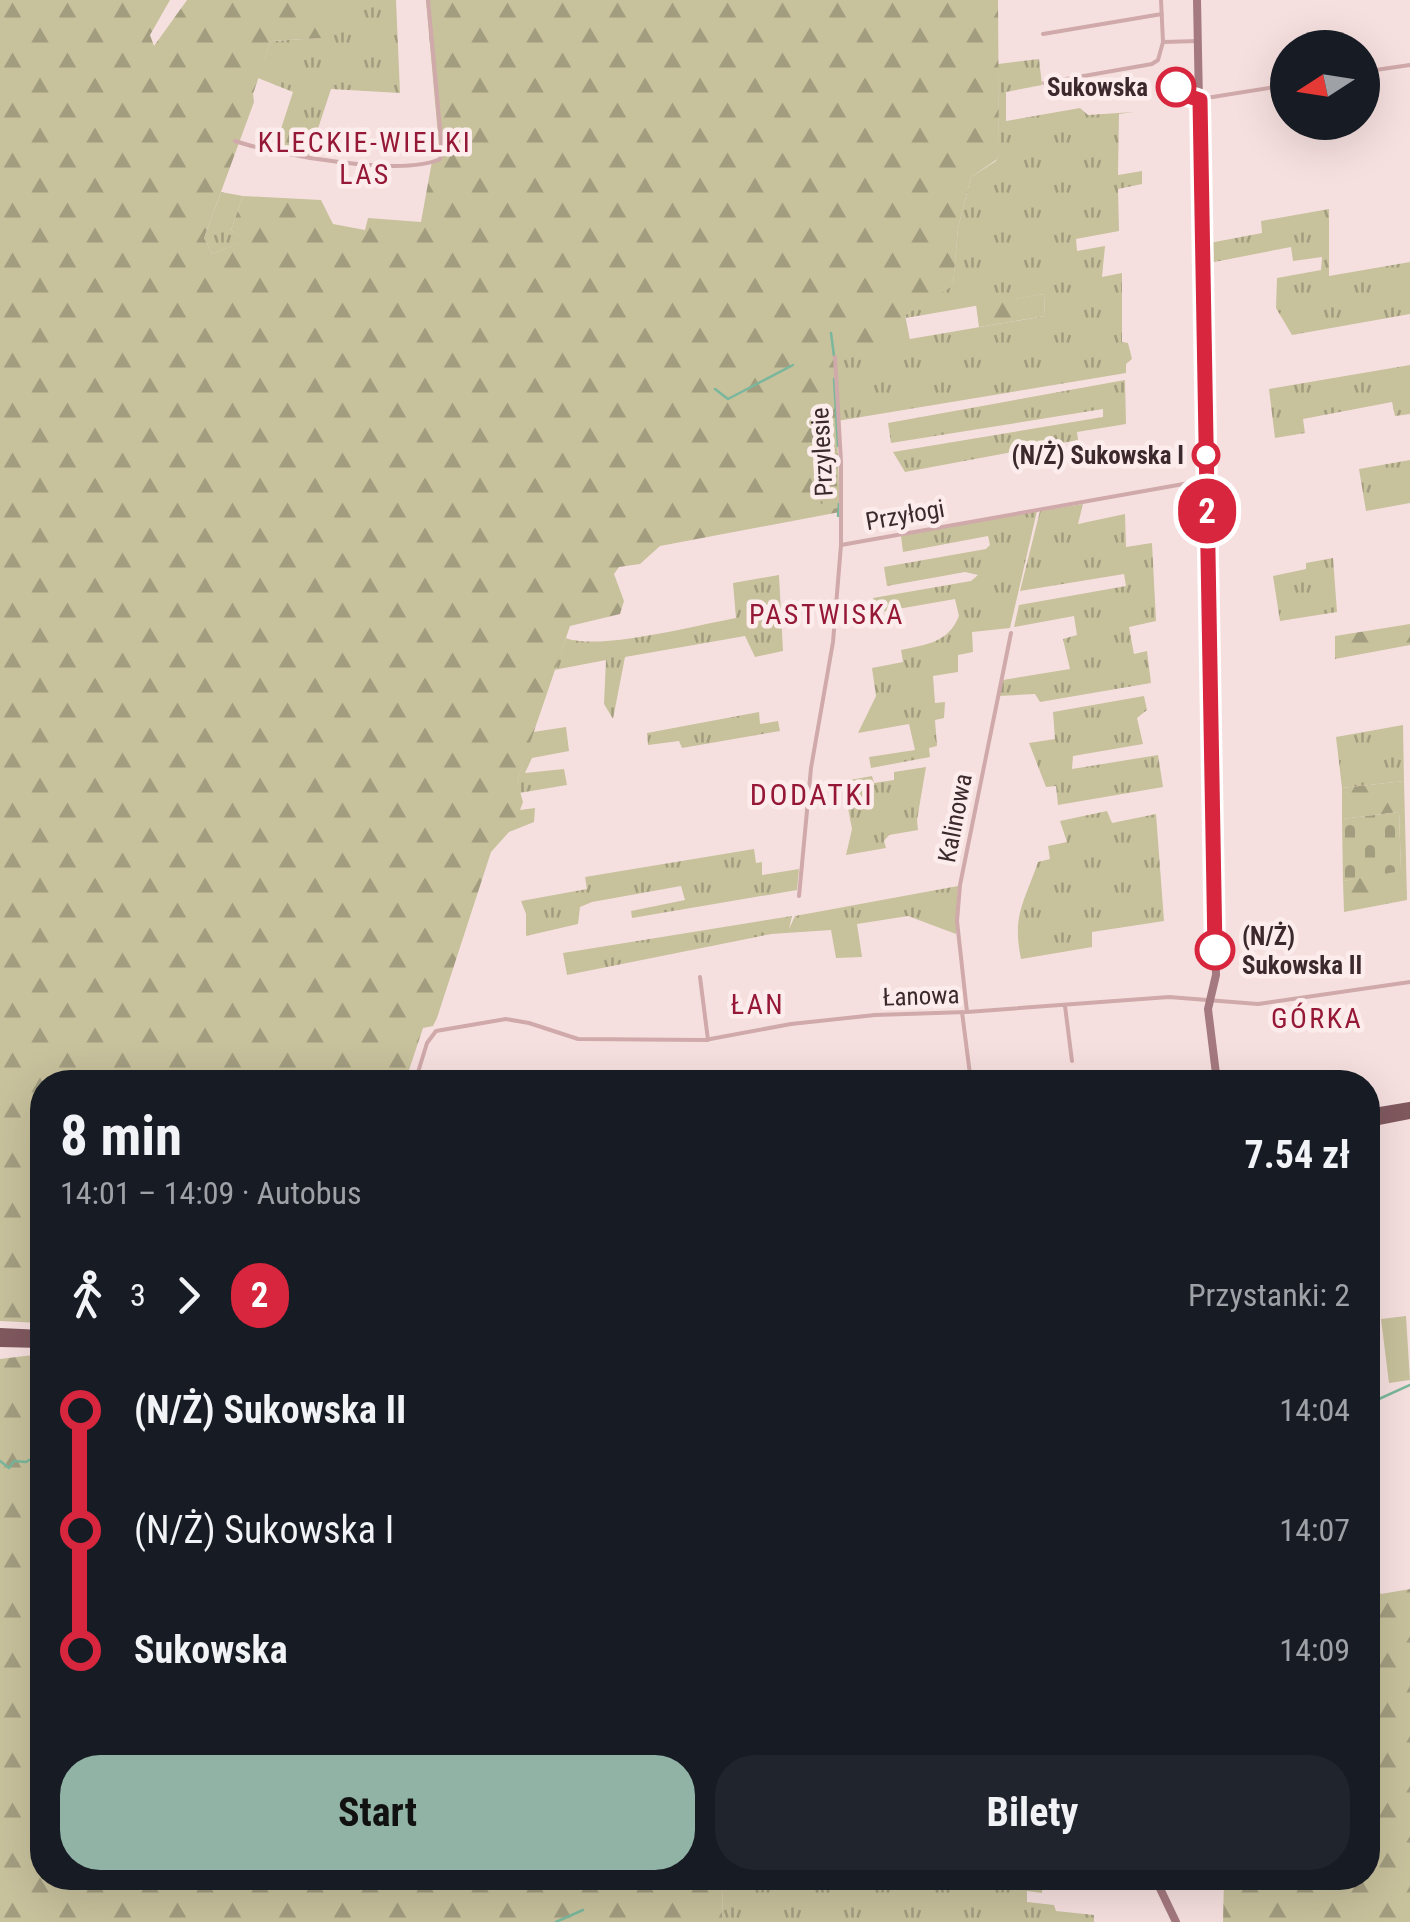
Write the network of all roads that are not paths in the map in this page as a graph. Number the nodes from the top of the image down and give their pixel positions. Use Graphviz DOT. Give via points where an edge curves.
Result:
graph roads {
  1 [pos="428,0"];
  2 [pos="1162,0"];
  3 [pos="1197,0"];
  4 [pos="1162,14"];
  5 [pos="1044,34"];
  6 [pos="1198,40"];
  7 [pos="1163,42"];
  8 [pos="1410,64"];
  9 [pos="1380,69"];
  10 [pos="1044,83"];
  11 [pos="1270,88"];
  12 [pos="1200,100"];
  13 [pos="235,142"];
  14 [pos="835,357"];
  15 [pos="1206,480"];
  16 [pos="841,545"];
  17 [pos="1011,633"];
  18 [pos="798,896"];
  19 [pos="700,976"];
  20 [pos="1410,982"];
  21 [pos="1210,998"];
  22 [pos="1065,1005"];
  23 [pos="964,1012"];
  24 [pos="708,1040"];
  25 [pos="1072,1061"];
  26 [pos="419,1070"];
  27 [pos="970,1070"];
  28 [pos="1216,1070"];
  29 [pos="1410,1106"];
  30 [pos="1380,1112"];
  31 [pos="1410,1114"];
  32 [pos="1380,1120"];
  33 [pos="0,1334"];
  34 [pos="30,1334"];
  35 [pos="0,1342"];
  36 [pos="30,1343"];
  37 [pos="1161,1890"];
  38 [pos="1176,1922"];
  1 -- 13 [label="street" via="440,159 394,166"];
  2 -- 4 [label="street"];
  3 -- 6 [label="street"];
  4 -- 5 [label="street"];
  4 -- 7 [label="street"];
  6 -- 7 [label="street"];
  6 -- 12 [label="street"];
  7 -- 10 [label="street" via="1152,64"];
  8 -- 9 [label="street"];
  11 -- 12 [label="street"];
  12 -- 15 [label="street"];
  14 -- 16 [label="street, Przylesie"];
  15 -- 16 [label="street, Przyłogi"];
  15 -- 21 [label="street" via="1216,975"];
  16 -- 18 [label="street, Przyłogi"];
  17 -- 23 [label="street, Kalinowa" via="960,885"];
  19 -- 24 [label="street"];
  20 -- 21 [label="street, Łanowa" via="1258,1004"];
  21 -- 22 [label="street, Łanowa"];
  21 -- 28 [label="street"];
  22 -- 23 [label="street, Łanowa"];
  22 -- 25 [label="street"];
  23 -- 24 [label="street, Łanowa" via="791,1024"];
  23 -- 27 [label="street, Kalinowa"];
  24 -- 26 [label="street, Łanowa" via="578,1039 506,1020 436,1032"];
  29 -- 30 [label="main road"];
  31 -- 32 [label="main road"];
  33 -- 34 [label="main road"];
  35 -- 36 [label="main road"];
  37 -- 38 [label="street"];
}
